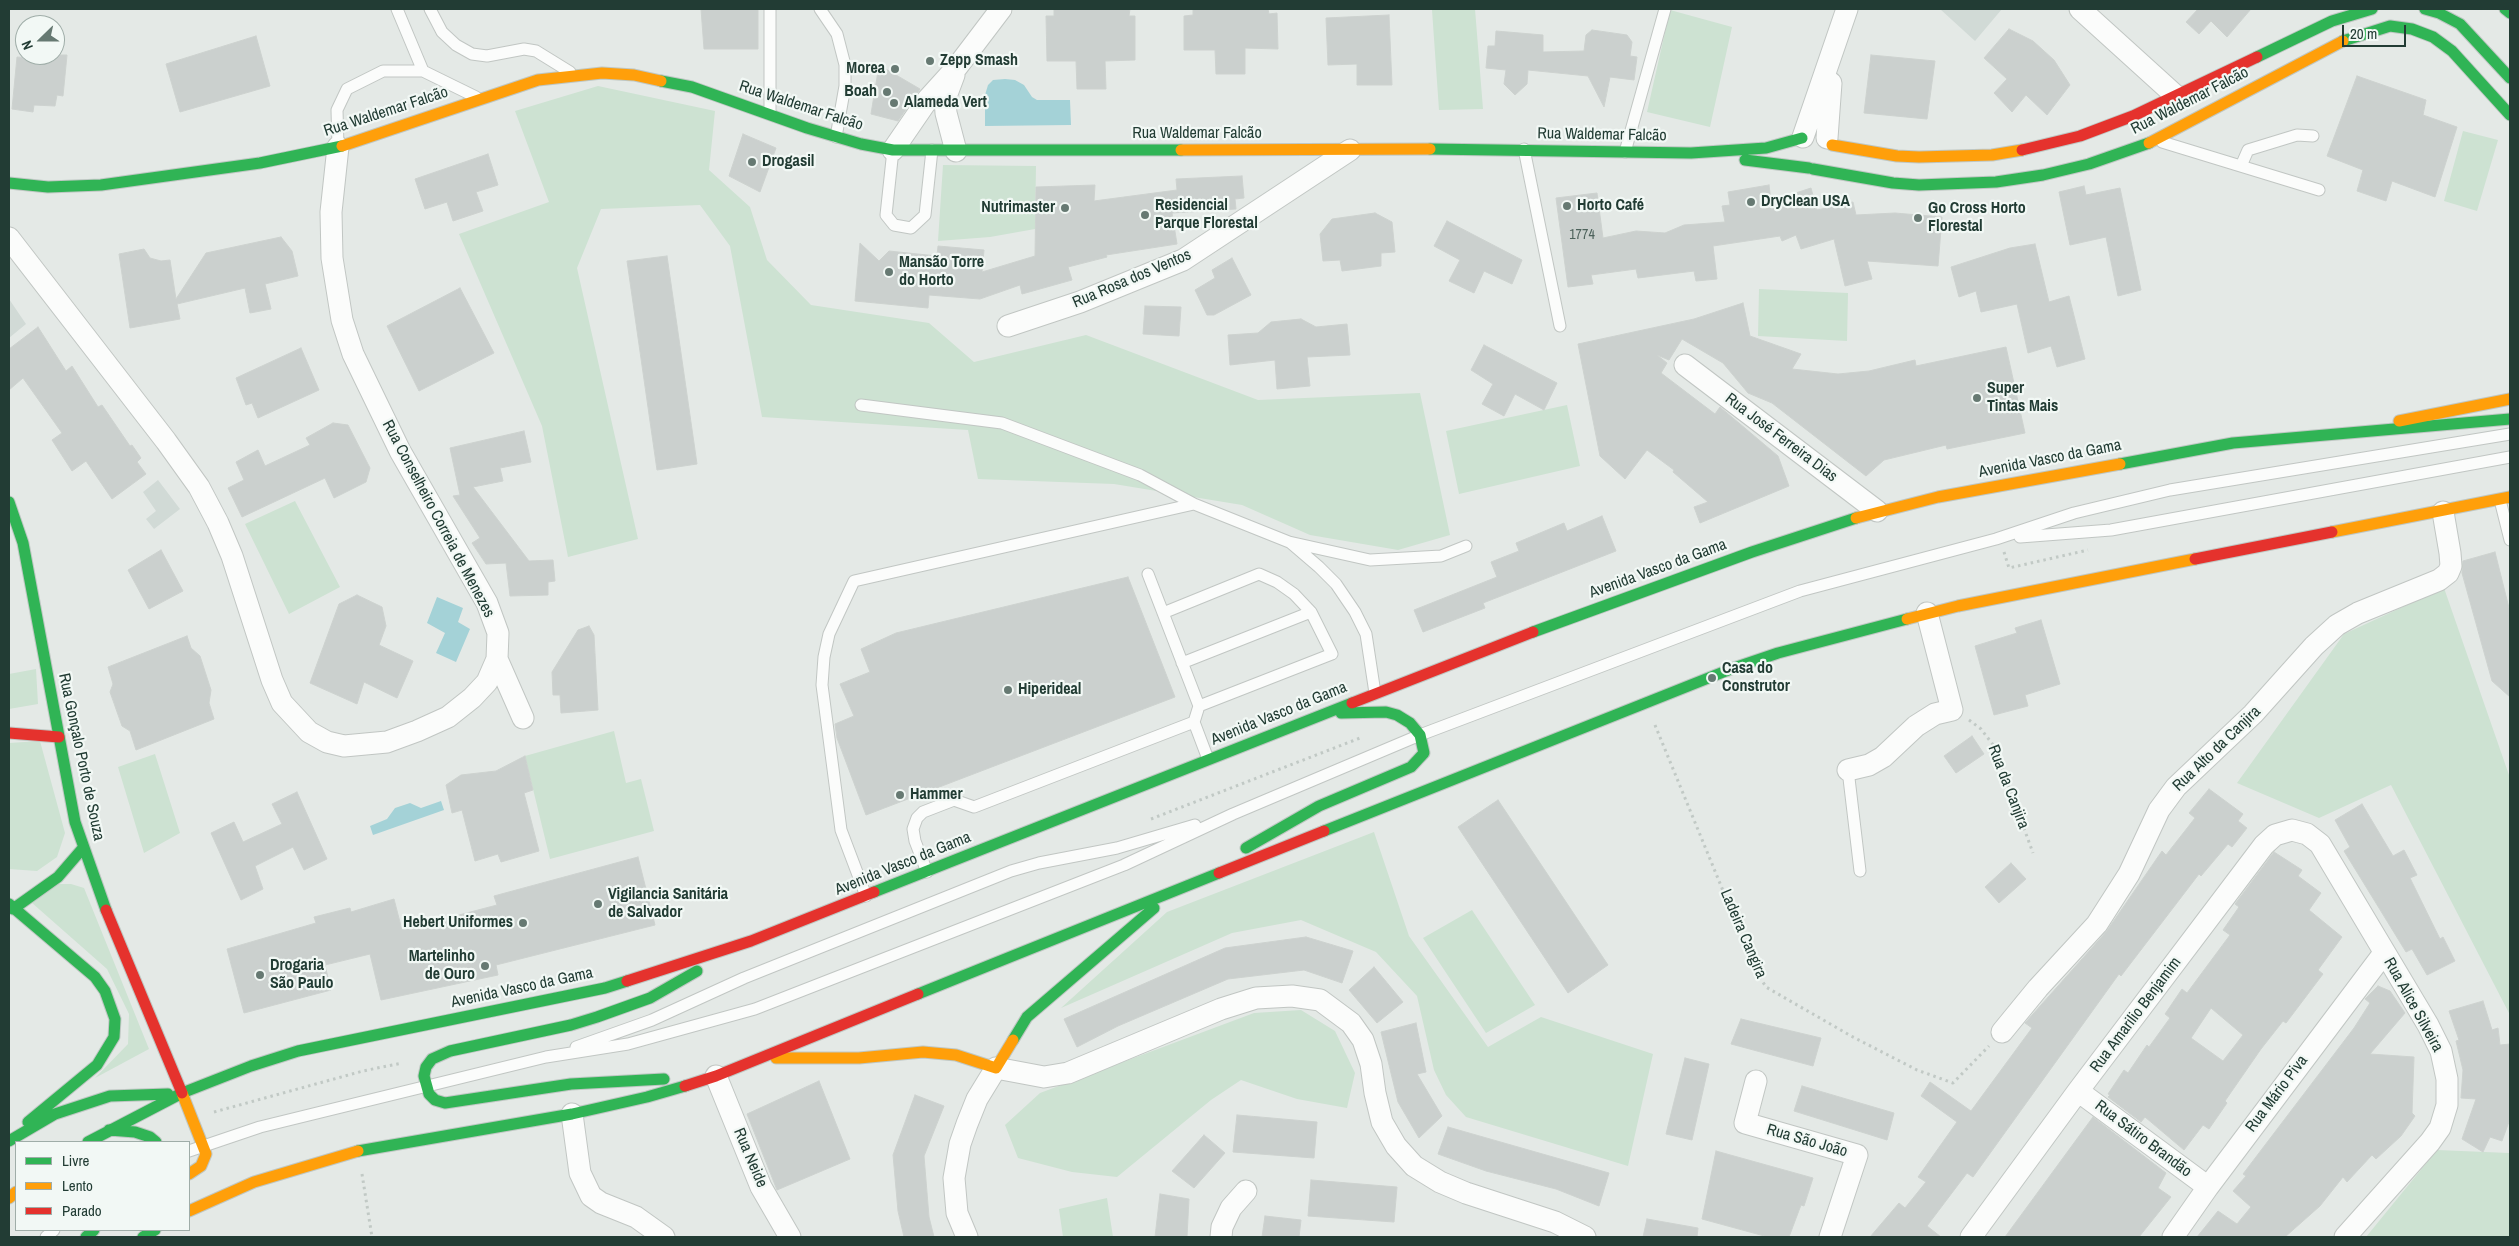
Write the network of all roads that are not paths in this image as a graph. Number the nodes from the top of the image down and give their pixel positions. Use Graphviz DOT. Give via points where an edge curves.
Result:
graph roads {
  1 [pos="397,9"];
  2 [pos="430,9"];
  3 [pos="770,9"];
  4 [pos="820,9"];
  5 [pos="1001,9"];
  6 [pos="1665,9"];
  7 [pos="1848,9"];
  8 [pos="2080,9"];
  9 [pos="2372,9"];
  10 [pos="2424,9"];
  11 [pos="2505,9"];
  12 [pos="2510,13"];
  13 [pos="1836,46"];
  14 [pos="957,68"];
  15 [pos="423,70"];
  16 [pos="574,74"];
  17 [pos="2510,78"];
  18 [pos="2176,96"];
  19 [pos="480,99"];
  20 [pos="770,115"];
  21 [pos="2510,115"];
  22 [pos="2314,136"];
  23 [pos="836,137"];
  24 [pos="1802,137"];
  25 [pos="2156,140"];
  26 [pos="1829,141"];
  27 [pos="338,147"];
  28 [pos="1524,149"];
  29 [pos="893,150"];
  30 [pos="932,150"];
  31 [pos="1350,150"];
  32 [pos="956,151"];
  33 [pos="1625,152"];
  34 [pos="1691,153"];
  35 [pos="2242,166"];
  36 [pos="1811,168"];
  37 [pos="9,183"];
  38 [pos="2319,190"];
  39 [pos="9,238"];
  40 [pos="1008,326"];
  41 [pos="1560,326"];
  42 [pos="1685,365"];
  43 [pos="2510,399"];
  44 [pos="861,405"];
  45 [pos="2510,419"];
  46 [pos="2340,434"];
  47 [pos="2510,434"];
  48 [pos="2510,457"];
  49 [pos="2505,499"];
  50 [pos="9,502"];
  51 [pos="1194,504"];
  52 [pos="1877,511"];
  53 [pos="2444,512"];
  54 [pos="1996,539"];
  55 [pos="2510,540"];
  56 [pos="1289,542"];
  57 [pos="1466,546"];
  58 [pos="1148,574"];
  59 [pos="1311,612"];
  60 [pos="1163,613"];
  61 [pos="1926,613"];
  62 [pos="497,659"];
  63 [pos="1182,663"];
  64 [pos="1375,693"];
  65 [pos="1199,706"];
  66 [pos="1324,713"];
  67 [pos="523,718"];
  68 [pos="1194,722"];
  69 [pos="9,733"];
  70 [pos="1420,735"];
  71 [pos="59,737"];
  72 [pos="1208,760"];
  73 [pos="1848,770"];
  74 [pos="1233,814"];
  75 [pos="2320,844"];
  76 [pos="83,848"];
  77 [pos="1860,871"];
  78 [pos="927,872"];
  79 [pos="1193,883"];
  80 [pos="1176,890"];
  81 [pos="866,896"];
  82 [pos="11,907"];
  83 [pos="751,941"];
  84 [pos="2384,953"];
  85 [pos="2002,1032"];
  86 [pos="546,1057"];
  87 [pos="762,1058"];
  88 [pos="996,1068"];
  89 [pos="716,1076"];
  90 [pos="1756,1081"];
  91 [pos="426,1087"];
  92 [pos="2078,1090"];
  93 [pos="182,1093"];
  94 [pos="572,1114"];
  95 [pos="109,1130"];
  96 [pos="9,1137"];
  97 [pos="9,1141"];
  98 [pos="90,1141"];
  99 [pos="155,1141"];
  100 [pos="204,1145"];
  101 [pos="190,1151"];
  102 [pos="190,1173"];
  103 [pos="2208,1187"];
  104 [pos="1246,1192"];
  105 [pos="190,1211"];
  106 [pos="664,1237"];
  107 [pos="790,1237"];
  108 [pos="967,1237"];
  109 [pos="1221,1237"];
  110 [pos="1586,1237"];
  111 [pos="1830,1237"];
  112 [pos="1971,1237"];
  113 [pos="2173,1237"];
  114 [pos="2345,1237"];
  1 -- 15 [label="lane"];
  2 -- 16 [label="lane" via="442,32 472,54 487,56 524,48 536,51"];
  3 -- 20 [label="lane"];
  4 -- 23 [label="lane" via="837,34 845,65 845,86"];
  5 -- 14 [label="street"];
  6 -- 33 [label="lane"];
  7 -- 13 [label="street"];
  8 -- 18 [label="street"];
  9 -- 18 [label="main road, Rua Waldemar Falcão" via="2332,20"];
  10 -- 17 [label="main road" via="2460,24"];
  11 -- 12 [label="main road"];
  13 -- 24 [label="street"];
  13 -- 26 [label="street"];
  14 -- 29 [label="street" via="928,99"];
  14 -- 32 [label="street" via="945,99"];
  15 -- 19 [label="lane"];
  15 -- 27 [label="lane" via="383,70 347,89 337,110"];
  16 -- 19 [label="main road, Rua Waldemar Falcão" via="538,80"];
  16 -- 20 [label="main road, Rua Waldemar Falcão" via="602,72 665,80"];
  18 -- 26 [label="main road, Rua Waldemar Falcão" via="2080,136 1992,155 1898,156"];
  19 -- 27 [label="main road, Rua Waldemar Falcão"];
  20 -- 23 [label="main road, Rua Waldemar Falcão"];
  21 -- 25 [label="main road, Rua Waldemar Falcão" via="2452,51 2426,34 2390,26 2340,42"];
  22 -- 35 [label="lane" via="2297,135 2248,150"];
  23 -- 29 [label="main road, Rua Waldemar Falcão"];
  24 -- 26 [label="main road" via="1816,132"];
  24 -- 34 [label="main road, Rua Waldemar Falcão" via="1766,148"];
  24 -- 36 [label="main road" via="1796,151 1798,158"];
  25 -- 35 [label="lane"];
  25 -- 36 [label="main road, Rua Waldemar Falcão" via="2089,164 2044,175 1944,186 1893,183"];
  26 -- 36 [label="main road" via="1831,159 1826,165"];
  27 -- 37 [label="main road, Rua Waldemar Falcão" via="231,168 101,185 48,187"];
  27 -- 62 [label="street, Rua Conselheiro Correia de Menezes" via="331,212 332,258 348,337 400,451 487,603 498,633"];
  28 -- 31 [label="main road, Rua Waldemar Falcão"];
  28 -- 33 [label="main road, Rua Waldemar Falcão"];
  28 -- 41 [label="lane"];
  29 -- 30 [label="main road, Rua Waldemar Falcão"];
  29 -- 30 [label="lane" via="886,215 894,226 911,228 926,215"];
  30 -- 32 [label="main road, Rua Waldemar Falcão"];
  31 -- 32 [label="main road, Rua Waldemar Falcão"];
  31 -- 40 [label="street, Rua Rosa dos Ventos" via="1183,260 1080,302"];
  33 -- 34 [label="main road, Rua Waldemar Falcão"];
  34 -- 36 [label="main road, Rua Waldemar Falcão"];
  35 -- 38 [label="lane"];
  39 -- 62 [label="street, Rua Conselheiro Correia de Menezes" via="199,487 232,556 282,703 310,732 326,742 344,746 386,742 418,731 448,716 472,698 487,682"];
  42 -- 52 [label="street, Rua José Ferreira Dias"];
  43 -- 46 [label="main road"];
  44 -- 51 [label="lane" via="1002,423 1140,474"];
  45 -- 46 [label="main road, Avenida Vasco da Gama"];
  46 -- 52 [label="main road, Avenida Vasco da Gama" via="2233,443"];
  47 -- 54 [label="lane" via="2170,490 2074,514"];
  48 -- 54 [label="lane" via="2111,530"];
  49 -- 53 [label="main road"];
  49 -- 55 [label="lane"];
  50 -- 71 [label="main road, Rua Gonçalo Porto de Souza" via="23,543"];
  51 -- 56 [label="lane"];
  51 -- 81 [label="lane" via="854,581 829,634 822,685 841,830"];
  52 -- 64 [label="main road, Avenida Vasco da Gama" via="1752,552"];
  53 -- 61 [label="main road"];
  53 -- 85 [label="street, Rua Alto da Canjira" via="2451,566 2448,573 2439,580 2358,612 2337,625 2176,787 2159,810 2129,874 2097,924"];
  54 -- 70 [label="lane" via="1800,591"];
  56 -- 57 [label="lane" via="1370,560 1441,556"];
  56 -- 64 [label="lane" via="1325,572 1355,612 1366,634"];
  58 -- 60 [label="lane"];
  59 -- 60 [label="lane" via="1294,594 1260,574"];
  59 -- 63 [label="lane"];
  59 -- 65 [label="lane" via="1332,654"];
  60 -- 63 [label="lane"];
  61 -- 73 [label="street" via="1952,710 1935,714 1916,726 1884,756 1869,765"];
  61 -- 79 [label="main road" via="1778,653"];
  62 -- 67 [label="street"];
  63 -- 65 [label="lane"];
  64 -- 66 [label="main road, Avenida Vasco da Gama"];
  65 -- 68 [label="lane"];
  66 -- 70 [label="main road" via="1386,712 1410,723"];
  66 -- 72 [label="main road, Avenida Vasco da Gama"];
  68 -- 72 [label="lane"];
  68 -- 78 [label="lane" via="974,807 954,800 923,812 916,818 913,829"];
  69 -- 71 [label="main road"];
  70 -- 74 [label="lane"];
  70 -- 79 [label="main road" via="1424,753 1411,767 1319,806 1265,836"];
  71 -- 76 [label="main road, Rua Gonçalo Porto de Souza"];
  72 -- 78 [label="main road, Avenida Vasco da Gama"];
  73 -- 77 [label="lane"];
  74 -- 86 [label="lane" via="1117,848 1011,871 760,971 652,1020"];
  74 -- 86 [label="lane" via="1124,865 763,1006 628,1044"];
  75 -- 84 [label="street, Rua Alice Silveira"];
  75 -- 92 [label="street, Rua Amarilio Benjamim" via="2307,834 2292,830 2275,835 2264,845"];
  76 -- 82 [label="main road" via="58,877"];
  76 -- 93 [label="main road, Rua Gonçalo Porto de Souza"];
  78 -- 81 [label="main road, Avenida Vasco da Gama"];
  79 -- 80 [label="main road"];
  80 -- 87 [label="main road"];
  80 -- 88 [label="main road" via="1027,1017"];
  81 -- 83 [label="main road, Avenida Vasco da Gama"];
  82 -- 96 [label="main road" via="95,977 105,991 115,1019 114,1037 97,1065"];
  83 -- 91 [label="main road" via="650,998 622,1009 571,1025 450,1050 426,1067"];
  83 -- 93 [label="main road, Avenida Vasco da Gama" via="605,988 298,1052"];
  84 -- 103 [label="street, Rua Mário Piva"];
  84 -- 114 [label="street, Rua Alice Silveira" via="2441,1051 2447,1079 2447,1105 2440,1128 2430,1142"];
  86 -- 91 [label="lane"];
  87 -- 88 [label="main road" via="859,1058 923,1052 956,1055"];
  87 -- 89 [label="main road"];
  88 -- 108 [label="street" via="977,1099 967,1124 954,1178 958,1213"];
  88 -- 110 [label="street" via="1044,1077 1068,1073 1221,1009 1256,998 1292,996 1320,1000 1351,1023 1363,1040 1382,1122 1396,1146 1414,1166 1466,1193 1555,1222"];
  89 -- 91 [label="main road" via="571,1084 445,1103 435,1100"];
  89 -- 94 [label="main road" via="647,1097"];
  89 -- 107 [label="street, Rua Neide" via="761,1187"];
  90 -- 111 [label="street, Rua São João" via="1745,1123 1857,1155"];
  91 -- 100 [label="lane" via="260,1127"];
  92 -- 103 [label="street, Rua Sátiro Brandão"];
  92 -- 112 [label="street, Rua Amarilio Benjamim"];
  93 -- 95 [label="main road, Avenida Vasco da Gama"];
  93 -- 97 [label="main road" via="110,1096 55,1114"];
  93 -- 100 [label="main road, Rua Gonçalo Porto de Souza"];
  94 -- 105 [label="main road" via="358,1151 254,1182"];
  94 -- 106 [label="street" via="580,1173 591,1196 636,1216"];
  95 -- 98 [label="main road, Avenida Vasco da Gama"];
  95 -- 99 [label="main road" via="135,1132"];
  100 -- 101 [label="lane"];
  100 -- 102 [label="main road" via="205,1161"];
  103 -- 113 [label="street, Rua Mário Piva"];
  104 -- 109 [label="street" via="1231,1208"];
}
